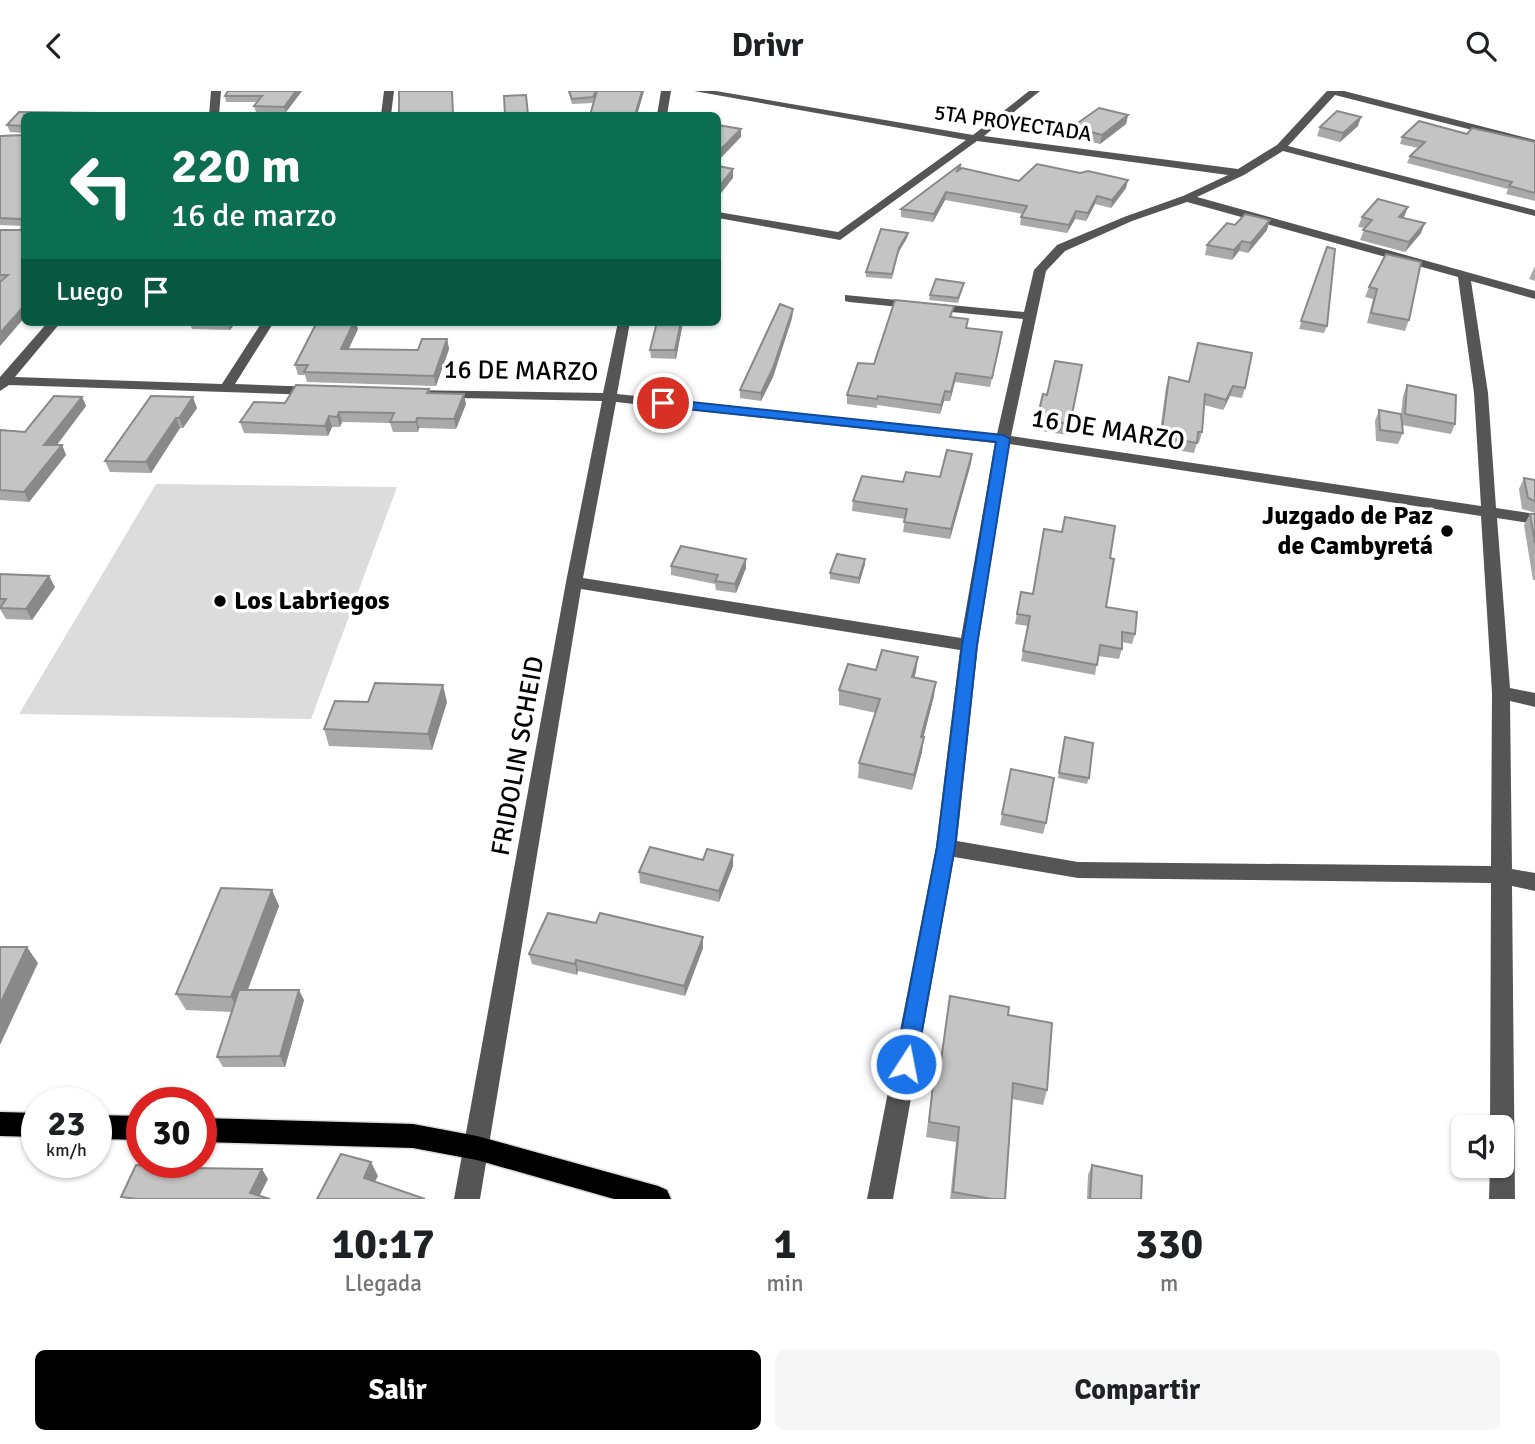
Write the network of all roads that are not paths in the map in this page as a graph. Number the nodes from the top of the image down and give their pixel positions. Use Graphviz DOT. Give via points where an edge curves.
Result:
graph roads {
  1 [pos="216,91"];
  2 [pos="389,91"];
  3 [pos="666,91"];
  4 [pos="699,91"];
  5 [pos="1035,91"];
  6 [pos="1333,91"];
  7 [pos="776,95"];
  8 [pos="759,101"];
  9 [pos="214,112"];
  10 [pos="386,112"];
  11 [pos="662,112"];
  12 [pos="975,138"];
  13 [pos="1535,143"];
  14 [pos="1281,147"];
  15 [pos="1240,173"];
  16 [pos="1187,198"];
  17 [pos="1535,213"];
  18 [pos="721,216"];
  19 [pos="1464,275"];
  20 [pos="1535,295"];
  21 [pos="849,298"];
  22 [pos="1030,316"];
  23 [pos="52,326"];
  24 [pos="265,326"];
  25 [pos="623,326"];
  26 [pos="2,383"];
  27 [pos="226,389"];
  28 [pos="335,391"];
  29 [pos="390,392"];
  30 [pos="610,397"];
  31 [pos="1003,439"];
  32 [pos="1492,512"];
  33 [pos="1535,519"];
  34 [pos="574,582"];
  35 [pos="970,645"];
  36 [pos="1501,693"];
  37 [pos="1535,700"];
  38 [pos="946,847"];
  39 [pos="1502,875"];
  40 [pos="1535,882"];
  41 [pos="0,1124"];
  42 [pos="21,1125"];
  43 [pos="217,1130"];
  44 [pos="477,1148"];
  45 [pos="467,1199"];
  46 [pos="658,1199"];
  47 [pos="880,1199"];
  48 [pos="1502,1199"];
  1 -- 9 [label="street"];
  2 -- 10 [label="street"];
  3 -- 11 [label="street"];
  4 -- 8 [label="street, 5TA PROYECTADA"];
  5 -- 12 [label="street"];
  6 -- 13 [label="street"];
  6 -- 14 [label="street"];
  7 -- 8 [label="street"];
  8 -- 12 [label="street, 5TA PROYECTADA"];
  12 -- 15 [label="street, 5TA PROYECTADA"];
  12 -- 18 [label="street" via="840,236"];
  14 -- 15 [label="street"];
  14 -- 17 [label="street"];
  15 -- 16 [label="street"];
  16 -- 19 [label="street"];
  16 -- 22 [label="street" via="1061,248 1040,270"];
  19 -- 20 [label="street"];
  19 -- 32 [label="street"];
  21 -- 22 [label="street"];
  22 -- 31 [label="street"];
  23 -- 26 [label="street"];
  24 -- 27 [label="street"];
  25 -- 30 [label="street, FRIDOLIN SCHEID"];
  26 -- 27 [label="street"];
  27 -- 28 [label="street"];
  29 -- 30 [label="street, 16 DE MARZO"];
  30 -- 31 [label="street, 16 DE MARZO"];
  30 -- 34 [label="street, FRIDOLIN SCHEID"];
  31 -- 32 [label="street, 16 DE MARZO"];
  31 -- 35 [label="street"];
  32 -- 33 [label="street, 16 DE MARZO"];
  32 -- 36 [label="street"];
  34 -- 35 [label="street"];
  34 -- 44 [label="street, FRIDOLIN SCHEID"];
  35 -- 38 [label="street"];
  36 -- 37 [label="street"];
  36 -- 39 [label="street"];
  38 -- 39 [label="street" via="1078,870"];
  38 -- 47 [label="street"];
  39 -- 40 [label="street"];
  39 -- 48 [label="street"];
  41 -- 42 [label="main road"];
  43 -- 44 [label="main road" via="413,1136"];
  44 -- 45 [label="street, FRIDOLIN SCHEID"];
  44 -- 46 [label="main road"];
}
